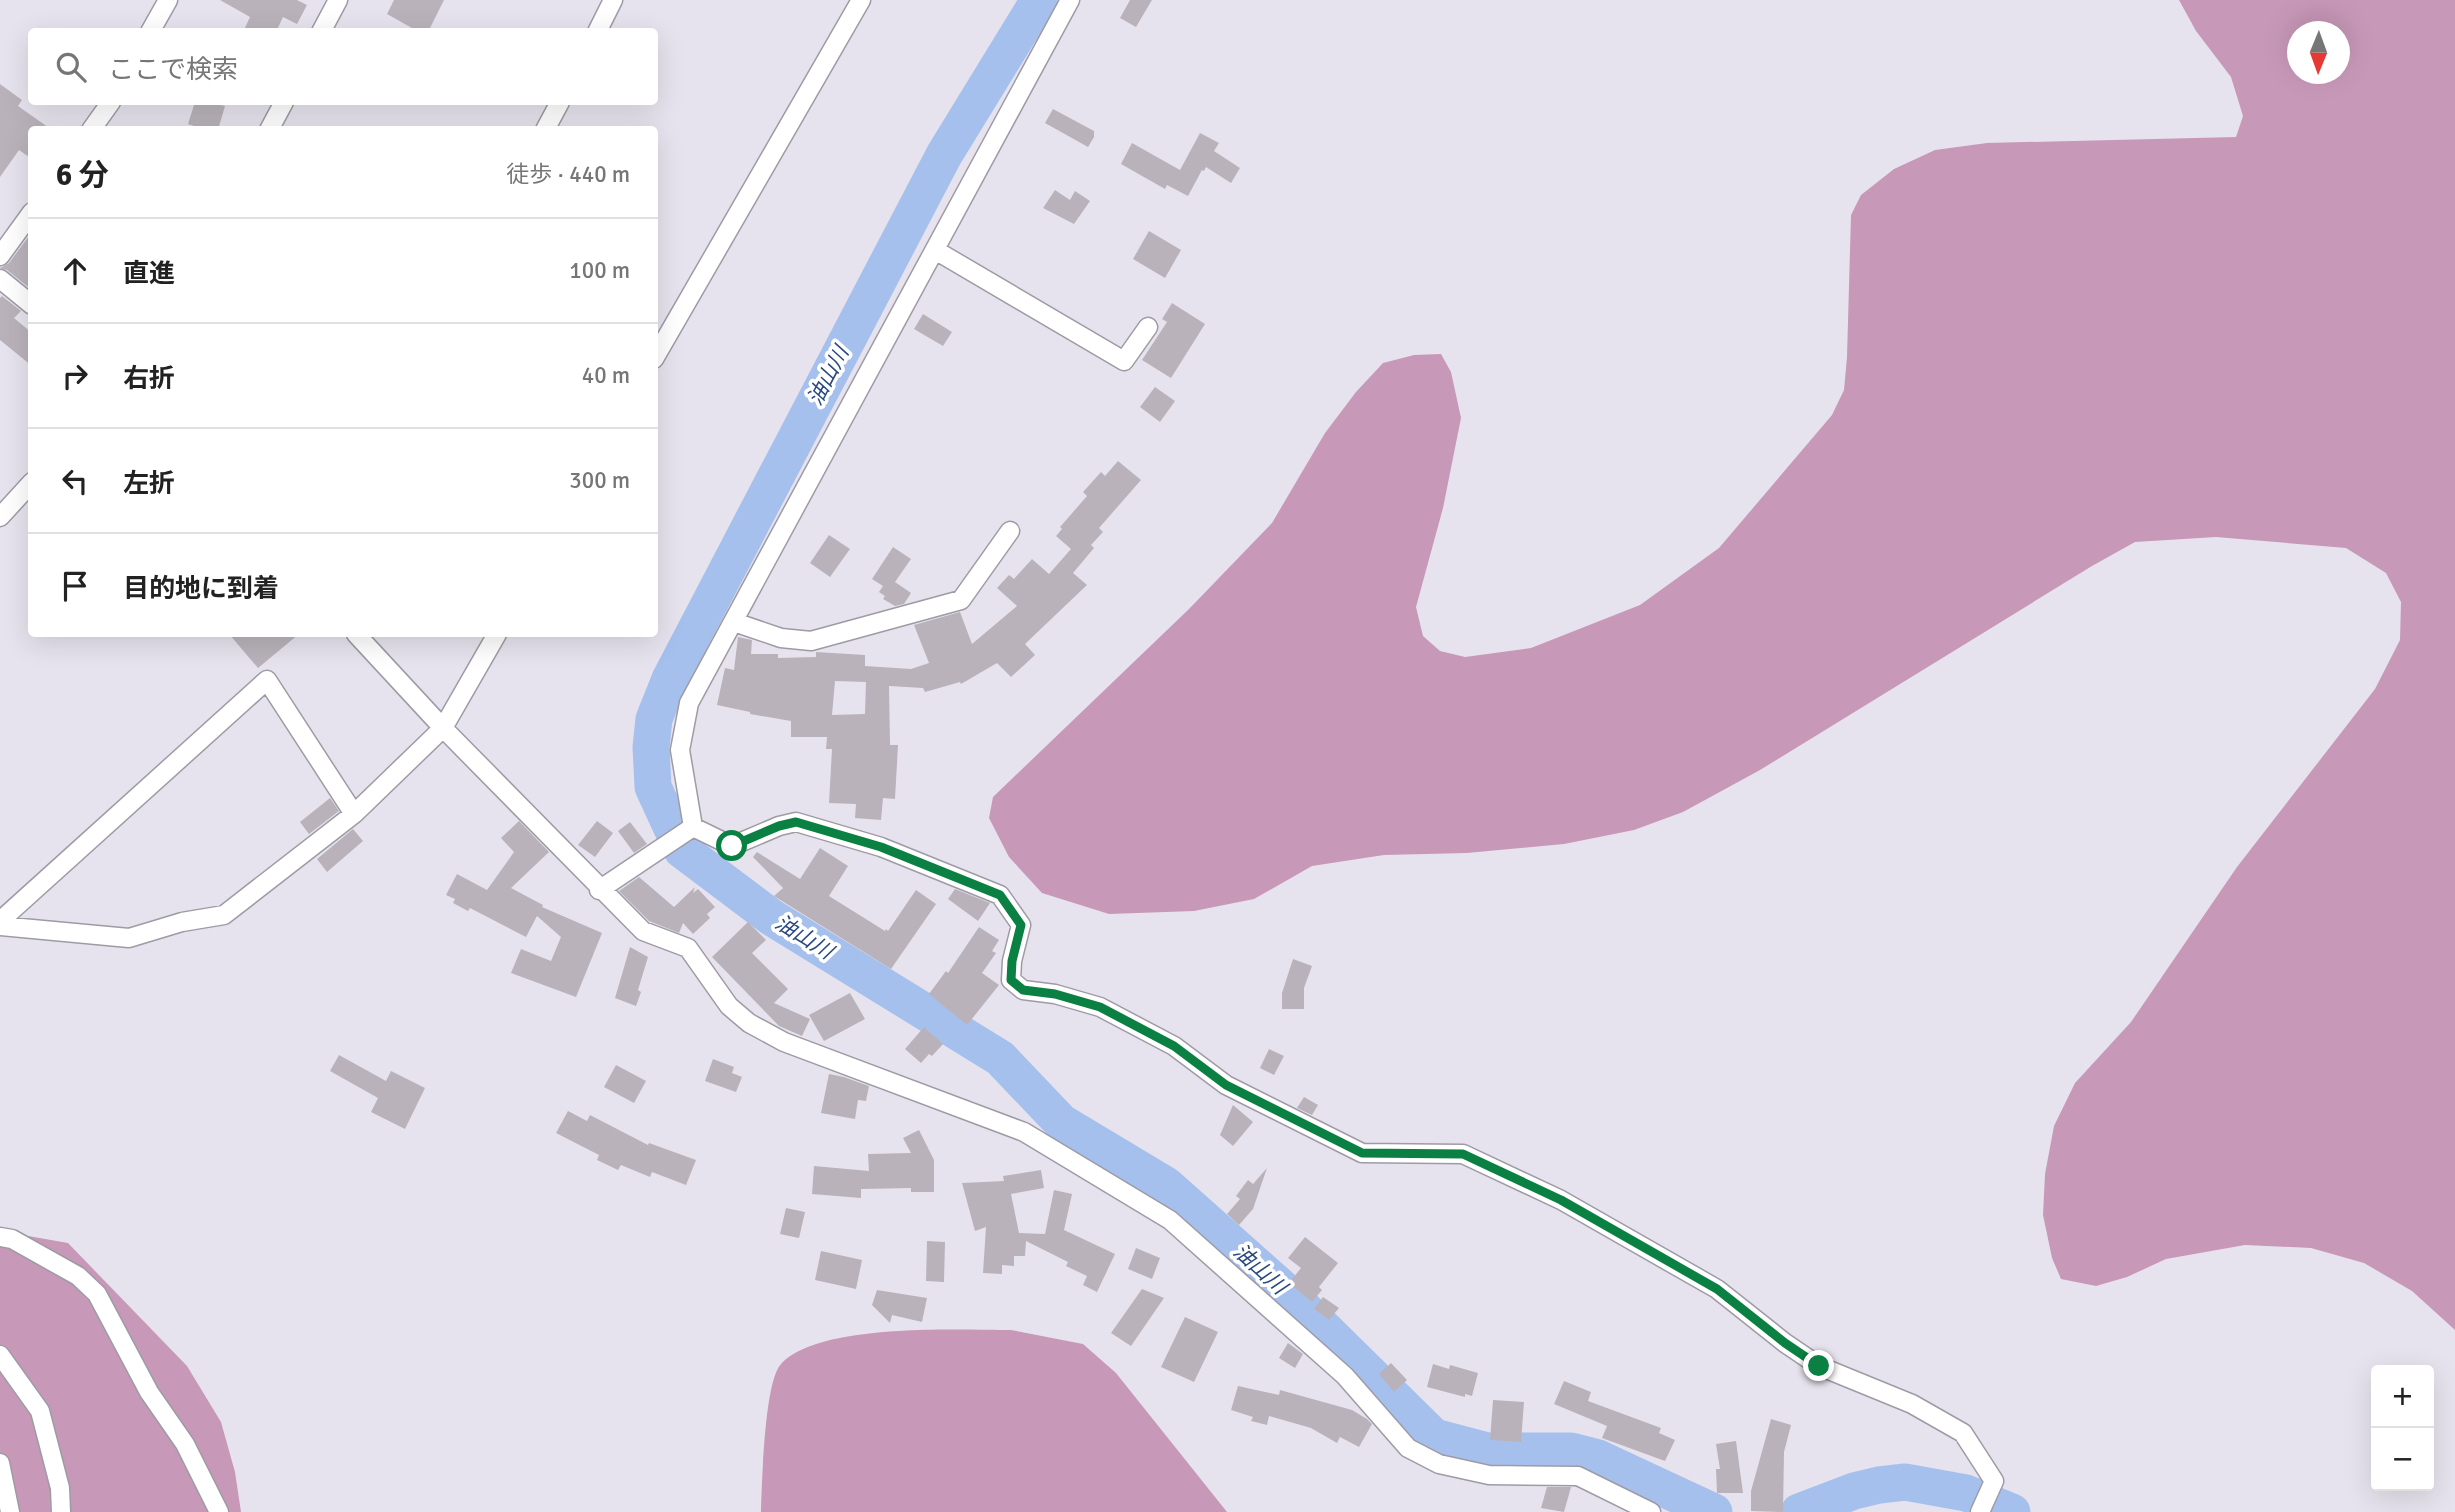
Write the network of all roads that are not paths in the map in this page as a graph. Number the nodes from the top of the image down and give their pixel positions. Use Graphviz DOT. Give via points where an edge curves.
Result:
graph roads {
  1 [pos="168,0"];
  2 [pos="338,0"];
  3 [pos="613,0"];
  4 [pos="861,0"];
  5 [pos="1070,0"];
  6 [pos="152,28"];
  7 [pos="323,28"];
  8 [pos="599,28"];
  9 [pos="109,105"];
  10 [pos="282,105"];
  11 [pos="558,105"];
  12 [pos="94,126"];
  13 [pos="271,126"];
  14 [pos="547,126"];
  15 [pos="28,218"];
  16 [pos="935,250"];
  17 [pos="0,256"];
  18 [pos="0,279"];
  19 [pos="28,302"];
  20 [pos="1147,327"];
  21 [pos="658,352"];
  22 [pos="28,486"];
  23 [pos="0,517"];
  24 [pos="1010,531"];
  25 [pos="734,622"];
  26 [pos="359,637"];
  27 [pos="495,637"];
  28 [pos="443,727"];
  29 [pos="354,814"];
  30 [pos="693,827"];
  31 [pos="599,890"];
  32 [pos="0,921"];
  33 [pos="0,926"];
  34 [pos="0,1237"];
  35 [pos="0,1355"];
  36 [pos="0,1463"];
  37 [pos="10,1512"];
  38 [pos="61,1512"];
  39 [pos="219,1512"];
  40 [pos="1651,1512"];
  41 [pos="1980,1512"];
  1 -- 6 [label="street"];
  2 -- 7 [label="street"];
  3 -- 8 [label="street"];
  4 -- 21 [label="street"];
  5 -- 16 [label="street"];
  9 -- 12 [label="street"];
  10 -- 13 [label="street"];
  11 -- 14 [label="street"];
  15 -- 17 [label="street"];
  16 -- 20 [label="street" via="1124,361"];
  16 -- 25 [label="street"];
  18 -- 19 [label="street"];
  22 -- 23 [label="street"];
  24 -- 25 [label="street" via="961,600 811,641 781,638"];
  25 -- 30 [label="street" via="689,703 680,750"];
  26 -- 28 [label="street"];
  27 -- 28 [label="street"];
  28 -- 29 [label="street"];
  28 -- 31 [label="street"];
  29 -- 32 [label="street" via="267,680"];
  29 -- 33 [label="street" via="224,915 129,938"];
  30 -- 31 [label="street"];
  30 -- 41 [label="street" via="732,846 796,822 881,847 1000,895 1021,925 1011,980 1023,990 1100,1007 1174,1046 1226,1085 1362,1153 1463,1154 1561,1200 1717,1289 1819,1366 1912,1404 1963,1433 1994,1481"];
  31 -- 40 [label="street" via="643,932 688,948 729,1006 749,1023 784,1042 1024,1132 1170,1220 1345,1376 1408,1448 1439,1464 1489,1475 1578,1475"];
  34 -- 39 [label="street" via="12,1239 78,1276 97,1294 149,1392 185,1444"];
  35 -- 38 [label="street" via="40,1411 60,1489"];
  36 -- 37 [label="street"];
}
